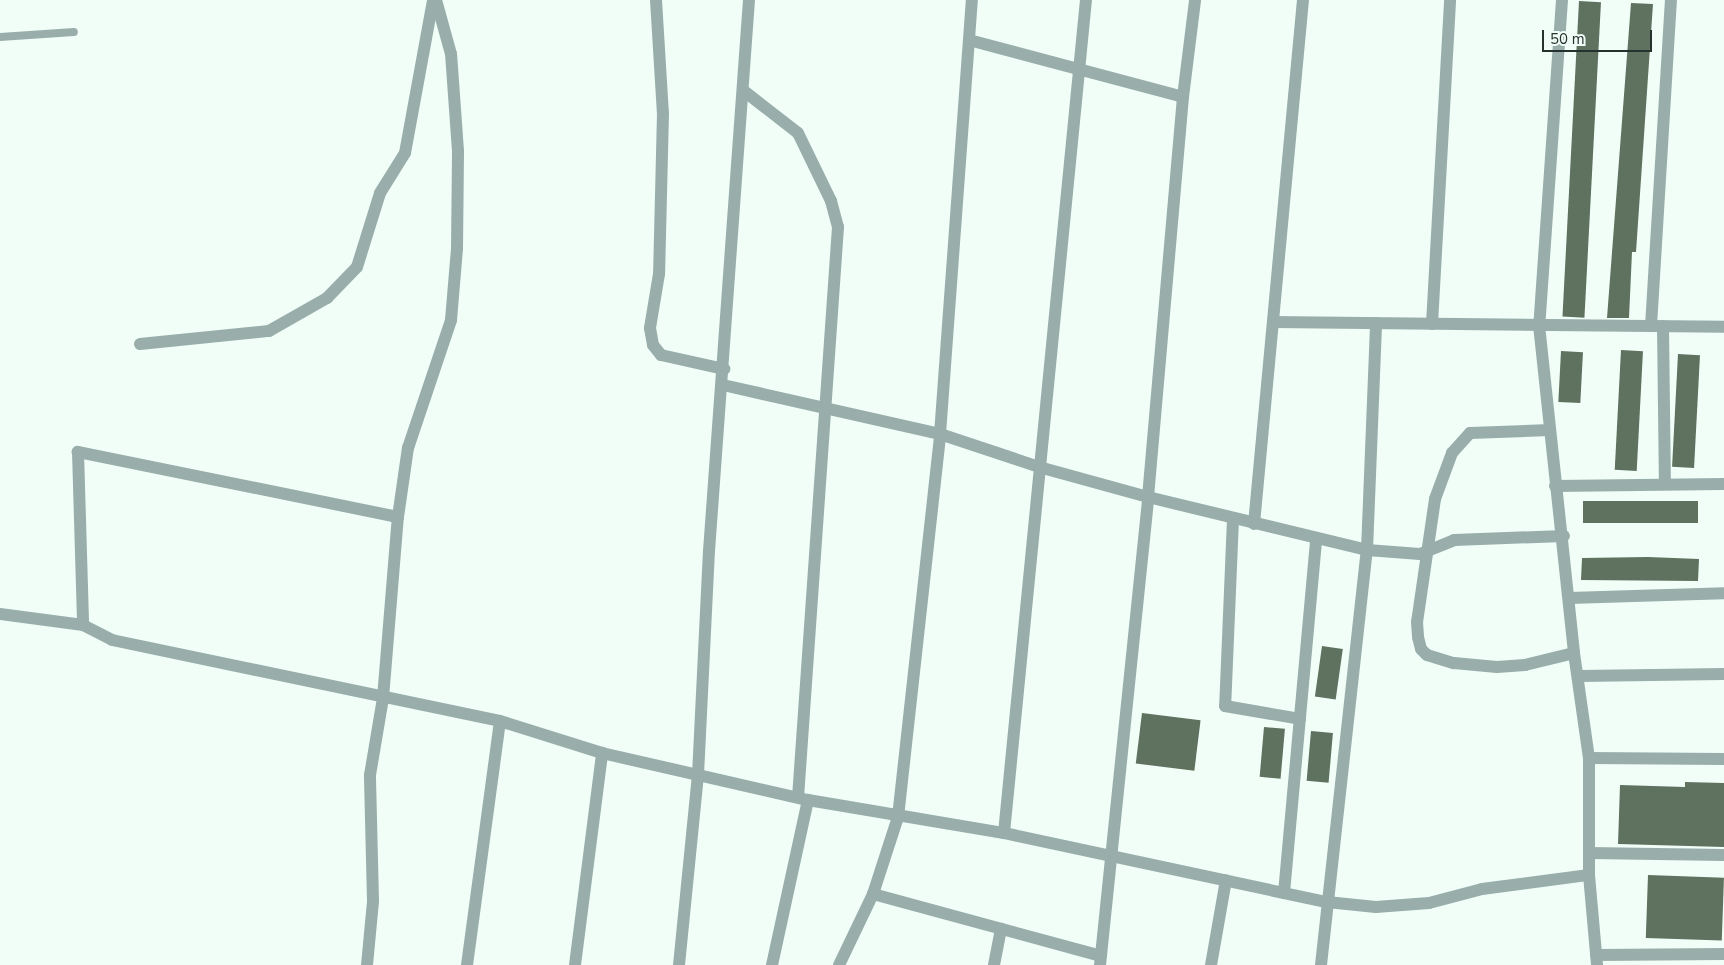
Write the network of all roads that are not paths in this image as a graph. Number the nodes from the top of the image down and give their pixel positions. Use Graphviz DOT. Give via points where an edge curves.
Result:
graph roads {
  1 [pos="435,0"];
  2 [pos="656,0"];
  3 [pos="749,0"];
  4 [pos="972,0"];
  5 [pos="1086,0"];
  6 [pos="1195,0"];
  7 [pos="1303,0"];
  8 [pos="1450,0"];
  9 [pos="1562,0"];
  10 [pos="1671,0"];
  11 [pos="74,32"];
  12 [pos="0,37"];
  13 [pos="969,40"];
  14 [pos="1077,68"];
  15 [pos="744,91"];
  16 [pos="1183,97"];
  17 [pos="1273,322"];
  18 [pos="1376,323"];
  19 [pos="1432,324"];
  20 [pos="1539,325"];
  21 [pos="1657,326"];
  22 [pos="1724,327"];
  23 [pos="140,344"];
  24 [pos="724,369"];
  25 [pos="723,385"];
  26 [pos="823,406"];
  27 [pos="1550,430"];
  28 [pos="940,434"];
  29 [pos="1039,467"];
  30 [pos="1665,484"];
  31 [pos="1724,484"];
  32 [pos="1555,486"];
  33 [pos="1148,497"];
  34 [pos="398,517"];
  35 [pos="1233,519"];
  36 [pos="1254,524"];
  37 [pos="1564,536"];
  38 [pos="1316,538"];
  39 [pos="1367,550"];
  40 [pos="1429,550"];
  41 [pos="1724,593"];
  42 [pos="1569,598"];
  43 [pos="0,614"];
  44 [pos="83,625"];
  45 [pos="1574,653"];
  46 [pos="1724,674"];
  47 [pos="1580,676"];
  48 [pos="383,698"];
  49 [pos="1300,718"];
  50 [pos="500,721"];
  51 [pos="602,753"];
  52 [pos="1589,758"];
  53 [pos="1724,759"];
  54 [pos="698,775"];
  55 [pos="803,798"];
  56 [pos="898,816"];
  57 [pos="1004,833"];
  58 [pos="1589,854"];
  59 [pos="1724,855"];
  60 [pos="1113,859"];
  61 [pos="1589,876"];
  62 [pos="1226,880"];
  63 [pos="1284,893"];
  64 [pos="873,894"];
  65 [pos="1327,902"];
  66 [pos="1001,929"];
  67 [pos="1724,954"];
  68 [pos="1596,960"];
  69 [pos="1101,961"];
  70 [pos="368,965"];
  71 [pos="468,965"];
  72 [pos="575,965"];
  73 [pos="679,965"];
  74 [pos="772,965"];
  75 [pos="839,965"];
  76 [pos="994,965"];
  77 [pos="1211,965"];
  78 [pos="1321,965"];
  1 -- 23 [label="street" via="405,153 380,193 357,267 328,298 269,331"];
  1 -- 34 [label="street" via="451,54 458,151 456,258 451,320 408,448"];
  2 -- 24 [label="street" via="663,113 660,274 650,328 653,345 661,355"];
  3 -- 15 [label="street"];
  4 -- 13 [label="street"];
  5 -- 14 [label="street"];
  6 -- 16 [label="street"];
  7 -- 17 [label="street"];
  8 -- 19 [label="street"];
  9 -- 20 [label="street"];
  10 -- 21 [label="street"];
  11 -- 12 [label="lane"];
  13 -- 14 [label="street"];
  13 -- 28 [label="street"];
  14 -- 16 [label="street"];
  14 -- 29 [label="street"];
  15 -- 24 [label="street"];
  15 -- 26 [label="street" via="798,133 836,212 838,226"];
  16 -- 33 [label="street"];
  17 -- 18 [label="street"];
  17 -- 36 [label="street"];
  18 -- 19 [label="street"];
  18 -- 39 [label="street"];
  19 -- 20 [label="street"];
  20 -- 21 [label="street"];
  20 -- 27 [label="street"];
  21 -- 22 [label="street"];
  21 -- 30 [label="street"];
  24 -- 25 [label="street"];
  25 -- 26 [label="street"];
  25 -- 54 [label="street" via="709,551"];
  26 -- 28 [label="street"];
  26 -- 55 [label="street"];
  27 -- 32 [label="street"];
  27 -- 40 [label="street" via="1477,432 1461,440 1442,476 1435,499"];
  28 -- 29 [label="street"];
  28 -- 56 [label="street"];
  29 -- 33 [label="street"];
  29 -- 57 [label="street"];
  30 -- 31 [label="street"];
  30 -- 32 [label="street"];
  32 -- 37 [label="street"];
  33 -- 35 [label="street"];
  33 -- 60 [label="street"];
  34 -- 44 [label="street" via="134,466 78,452"];
  34 -- 48 [label="street"];
  35 -- 36 [label="street"];
  35 -- 49 [label="street" via="1225,706"];
  36 -- 38 [label="street"];
  37 -- 40 [label="street" via="1454,540"];
  37 -- 42 [label="street"];
  38 -- 39 [label="street"];
  38 -- 49 [label="street"];
  39 -- 40 [label="street" via="1420,554"];
  39 -- 65 [label="street"];
  40 -- 45 [label="street" via="1417,622 1421,649 1427,655 1454,663 1497,667 1526,666"];
  41 -- 42 [label="street"];
  42 -- 45 [label="street"];
  43 -- 44 [label="street"];
  44 -- 48 [label="street" via="112,640"];
  45 -- 47 [label="street"];
  46 -- 47 [label="street"];
  47 -- 52 [label="street"];
  48 -- 50 [label="street"];
  48 -- 70 [label="street" via="370,775 373,901"];
  49 -- 63 [label="street"];
  50 -- 51 [label="street"];
  50 -- 71 [label="street"];
  51 -- 54 [label="street"];
  51 -- 72 [label="street"];
  52 -- 53 [label="street"];
  52 -- 58 [label="street"];
  54 -- 55 [label="street"];
  54 -- 73 [label="street"];
  55 -- 56 [label="street"];
  55 -- 74 [label="street"];
  56 -- 57 [label="street"];
  56 -- 64 [label="street"];
  57 -- 60 [label="street"];
  58 -- 59 [label="street"];
  58 -- 61 [label="street"];
  60 -- 62 [label="street"];
  60 -- 69 [label="street"];
  61 -- 65 [label="street" via="1482,889 1429,903 1376,906"];
  61 -- 68 [label="street"];
  62 -- 63 [label="street"];
  62 -- 77 [label="street"];
  63 -- 65 [label="street"];
  64 -- 66 [label="street"];
  64 -- 75 [label="street"];
  65 -- 78 [label="street"];
  66 -- 69 [label="street"];
  66 -- 76 [label="street"];
  67 -- 68 [label="street"];
}
